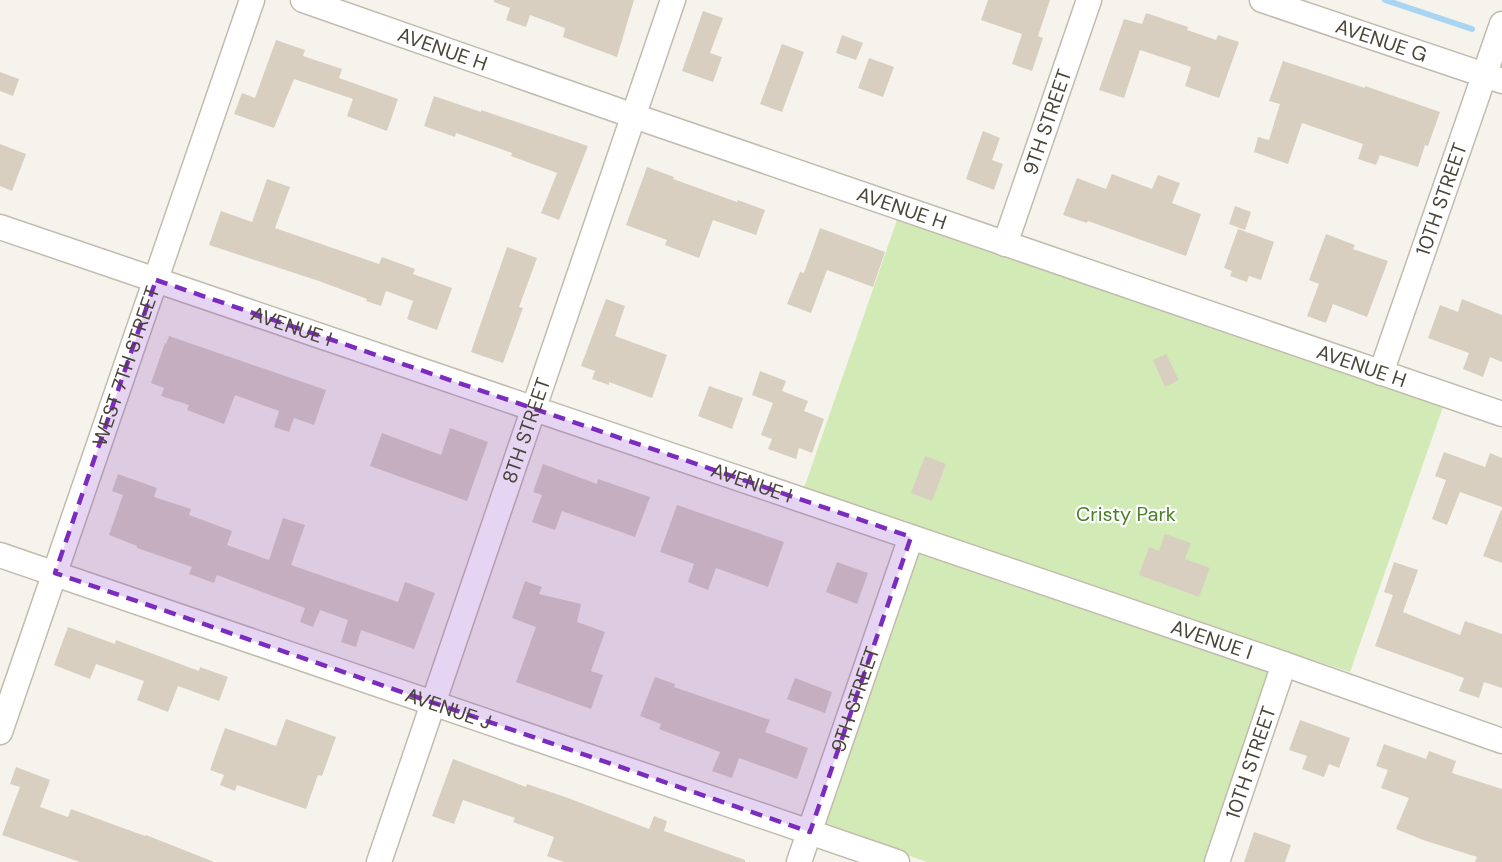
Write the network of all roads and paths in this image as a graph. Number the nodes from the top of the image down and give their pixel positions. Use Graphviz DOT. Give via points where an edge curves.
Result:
graph roads {
  1 [pos="252,0"];
  2 [pos="303,0"];
  3 [pos="673,0"];
  4 [pos="1089,0"];
  5 [pos="1262,0"];
  6 [pos="1502,24"];
  7 [pos="1494,78"];
  8 [pos="634,116"];
  9 [pos="0,227"];
  10 [pos="1005,244"];
  11 [pos="156,280"];
  12 [pos="1381,373"];
  13 [pos="533,410"];
  14 [pos="1502,414"];
  15 [pos="911,537"];
  16 [pos="0,555"];
  17 [pos="55,573"];
  18 [pos="1284,664"];
  19 [pos="433,703"];
  20 [pos="0,732"];
  21 [pos="1502,741"];
  22 [pos="810,832"];
  23 [pos="379,862"];
  24 [pos="799,862"];
  25 [pos="897,862"];
  26 [pos="1217,862"];
  1 -- 11 [label="street, WEST 7TH STREET"];
  2 -- 8 [label="street, AVENUE H"];
  3 -- 8 [label="street, 8TH STREET"];
  4 -- 10 [label="street, 9TH STREET"];
  5 -- 7 [label="street, AVENUE G"];
  6 -- 7 [label="street, 10TH STREET"];
  7 -- 12 [label="street, 10TH STREET"];
  8 -- 10 [label="street, AVENUE H"];
  8 -- 13 [label="street, 8TH STREET"];
  9 -- 11 [label="street, AVENUE I"];
  10 -- 12 [label="street, AVENUE H"];
  11 -- 13 [label="street, AVENUE I"];
  11 -- 17 [label="street, WEST 7TH STREET"];
  12 -- 14 [label="street, AVENUE H"];
  13 -- 15 [label="street, AVENUE I"];
  13 -- 19 [label="street, 8TH STREET"];
  15 -- 18 [label="street, AVENUE I"];
  15 -- 22 [label="street, 9TH STREET"];
  16 -- 17 [label="street, AVENUE J"];
  17 -- 19 [label="street, AVENUE J"];
  17 -- 20 [label="street, WEST 7TH STREET"];
  18 -- 21 [label="street, AVENUE I"];
  18 -- 26 [label="street, 10TH STREET"];
  19 -- 22 [label="street, AVENUE J"];
  19 -- 23 [label="street, 8TH STREET"];
  22 -- 24 [label="street, 9TH STREET"];
  22 -- 25 [label="street, AVENUE J"];
}
